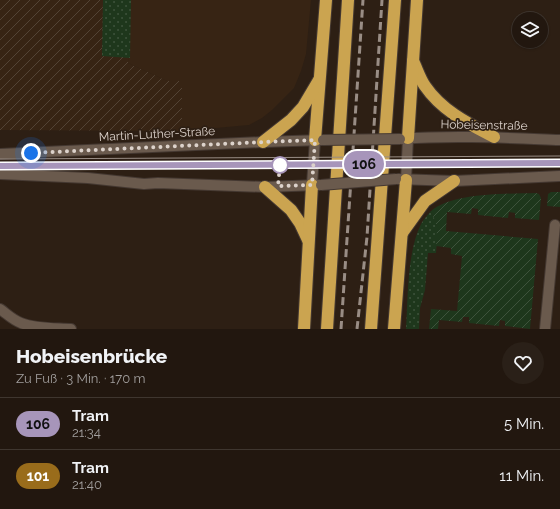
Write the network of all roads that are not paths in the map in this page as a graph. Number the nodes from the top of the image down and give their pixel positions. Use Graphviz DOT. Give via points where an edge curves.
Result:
graph roads {
  1 [pos="326,0"];
  2 [pos="348,0"];
  3 [pos="396,0"];
  4 [pos="417,0"];
  5 [pos="413,60"];
  6 [pos="320,77"];
  7 [pos="494,137"];
  8 [pos="404,138"];
  9 [pos="319,140"];
  10 [pos="560,140"];
  11 [pos="264,142"];
  12 [pos="0,154"];
  13 [pos="0,174"];
  14 [pos="560,176"];
  15 [pos="401,180"];
  16 [pos="454,181"];
  17 [pos="316,185"];
  18 [pos="265,187"];
  19 [pos="555,225"];
  20 [pos="401,234"];
  21 [pos="308,240"];
  22 [pos="0,309"];
  23 [pos="71,329"];
  24 [pos="304,329"];
  25 [pos="327,329"];
  26 [pos="371,329"];
  27 [pos="394,329"];
  28 [pos="545,329"];
  1 -- 6 [label="highway"];
  2 -- 25 [label="highway"];
  3 -- 26 [label="highway"];
  4 -- 5 [label="highway"];
  5 -- 7 [label="highway" via="425,86 438,102 450,112"];
  5 -- 8 [label="highway"];
  6 -- 9 [label="highway"];
  6 -- 11 [label="highway" via="303,107 292,120"];
  7 -- 8 [label="main road, Hobeisenstraße"];
  7 -- 10 [label="main road, Hobeisenstraße"];
  8 -- 9 [label="main road, Martin-Luther-Straße, bridge"];
  8 -- 15 [label="main road"];
  9 -- 11 [label="main road, Martin-Luther-Straße"];
  9 -- 17 [label="main road"];
  11 -- 12 [label="main road, Martin-Luther-Straße"];
  13 -- 18 [label="main road" via="88,178 144,184"];
  14 -- 16 [label="main road"];
  15 -- 16 [label="main road"];
  15 -- 17 [label="main road, bridge"];
  15 -- 20 [label="highway"];
  16 -- 20 [label="highway" via="425,201"];
  17 -- 18 [label="main road"];
  17 -- 21 [label="highway"];
  18 -- 21 [label="highway" via="291,210"];
  19 -- 28 [label="main road"];
  20 -- 27 [label="highway"];
  21 -- 24 [label="highway"];
  22 -- 23 [label="main road" via="28,325"];
}
